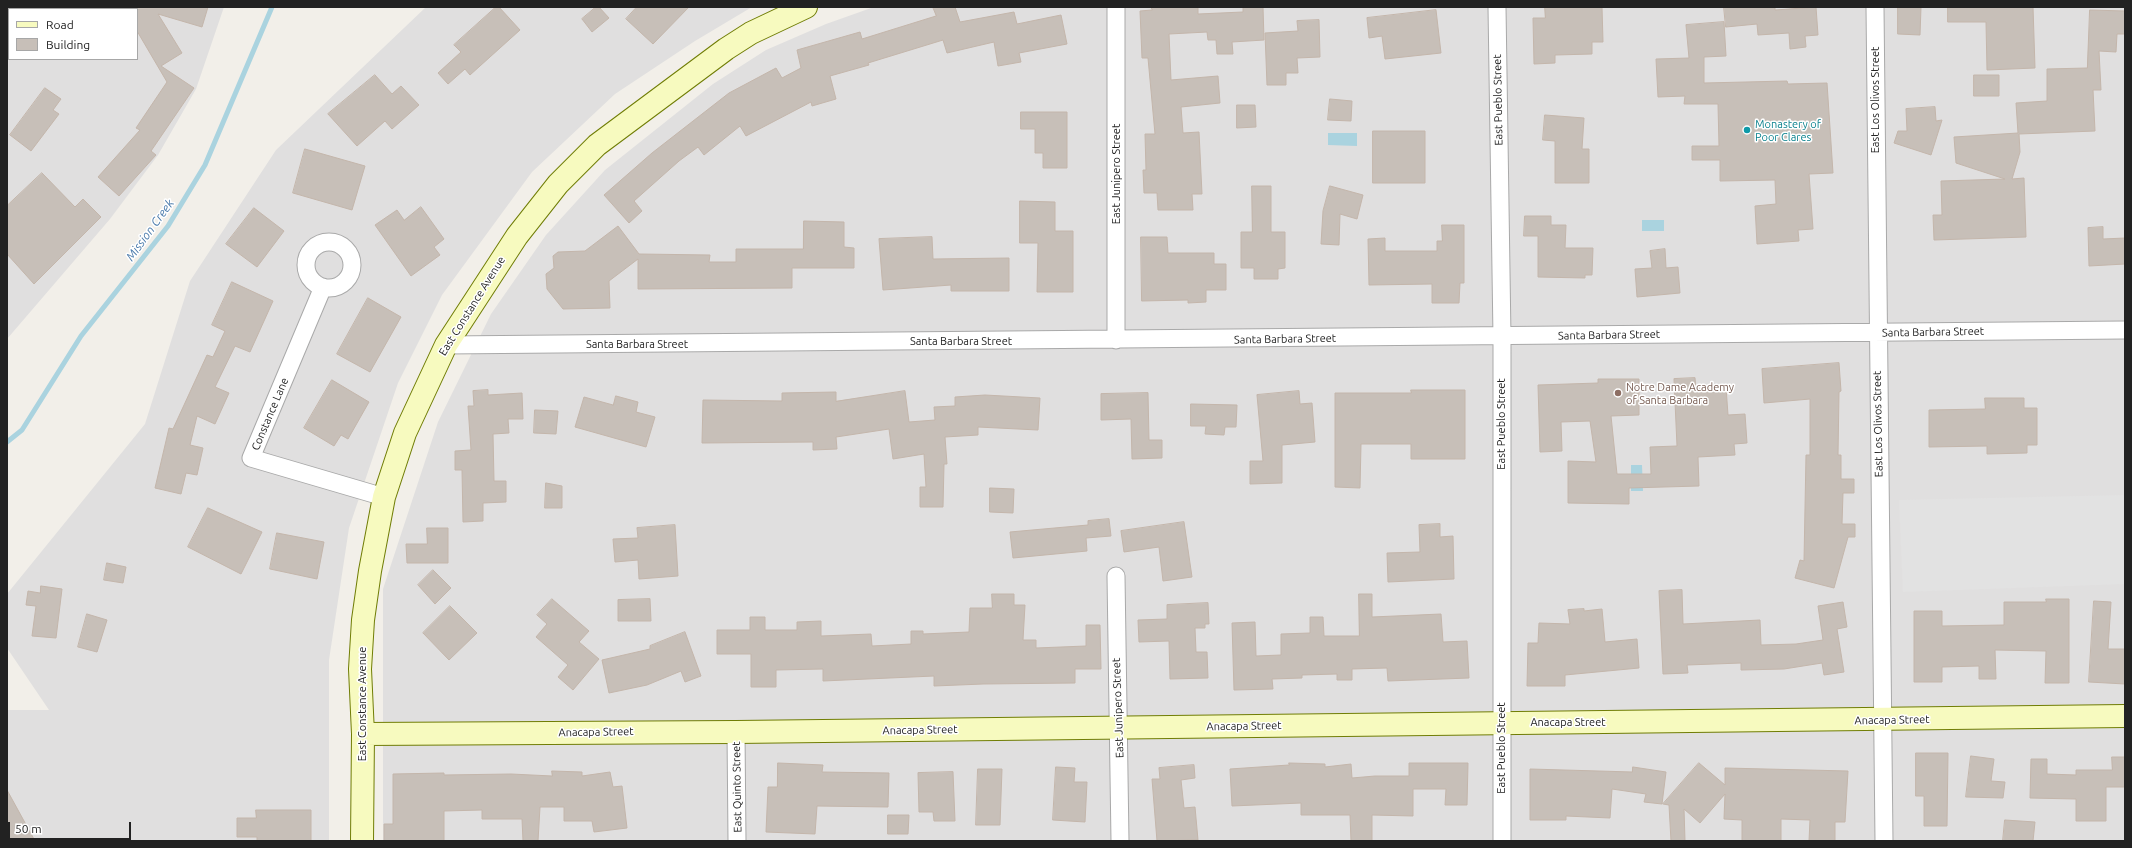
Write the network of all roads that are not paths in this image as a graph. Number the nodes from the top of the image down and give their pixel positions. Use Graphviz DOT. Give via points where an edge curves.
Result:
graph roads {
  1 [pos="806,7"];
  2 [pos="1116,7"];
  3 [pos="1497,7"];
  4 [pos="1875,7"];
  5 [pos="323,287"];
  6 [pos="2125,330"];
  7 [pos="1877,333"];
  8 [pos="1502,337"];
  9 [pos="1116,340"];
  10 [pos="446,345"];
  11 [pos="384,497"];
  12 [pos="1116,576"];
  13 [pos="2125,716"];
  14 [pos="1881,720"];
  15 [pos="1500,722"];
  16 [pos="1119,728"];
  17 [pos="736,732"];
  18 [pos="363,734"];
  19 [pos="362,841"];
  20 [pos="737,841"];
  21 [pos="1120,841"];
  22 [pos="1502,841"];
  23 [pos="1884,841"];
  1 -- 10 [label="street, East Constance Avenue" via="751,33 705,63 596,145 575,166 517,236"];
  2 -- 9 [label="street, East Junipero Street"];
  3 -- 8 [label="street, East Pueblo Street"];
  4 -- 7 [label="street, East Los Olivos Street"];
  5 -- 11 [label="street, Constance Lane" via="251,458"];
  6 -- 7 [label="street, Santa Barbara Street"];
  7 -- 8 [label="street, Santa Barbara Street"];
  7 -- 14 [label="street, East Los Olivos Street"];
  8 -- 9 [label="street, Santa Barbara Street"];
  8 -- 15 [label="street, East Pueblo Street"];
  9 -- 10 [label="street, Santa Barbara Street"];
  10 -- 11 [label="street, East Constance Avenue" via="405,433"];
  11 -- 18 [label="street, East Constance Avenue" via="364,620 360,669"];
  12 -- 16 [label="street, East Junipero Street"];
  13 -- 14 [label="street, Anacapa Street"];
  14 -- 15 [label="street, Anacapa Street"];
  14 -- 23 [label="street, East Los Olivos Street"];
  15 -- 16 [label="street, Anacapa Street"];
  15 -- 22 [label="street, East Pueblo Street"];
  16 -- 17 [label="street, Anacapa Street"];
  16 -- 21 [label="street, East Junipero Street"];
  17 -- 18 [label="street, Anacapa Street"];
  17 -- 20 [label="street, East Quinto Street"];
  18 -- 19 [label="street, East Constance Avenue"];
}
